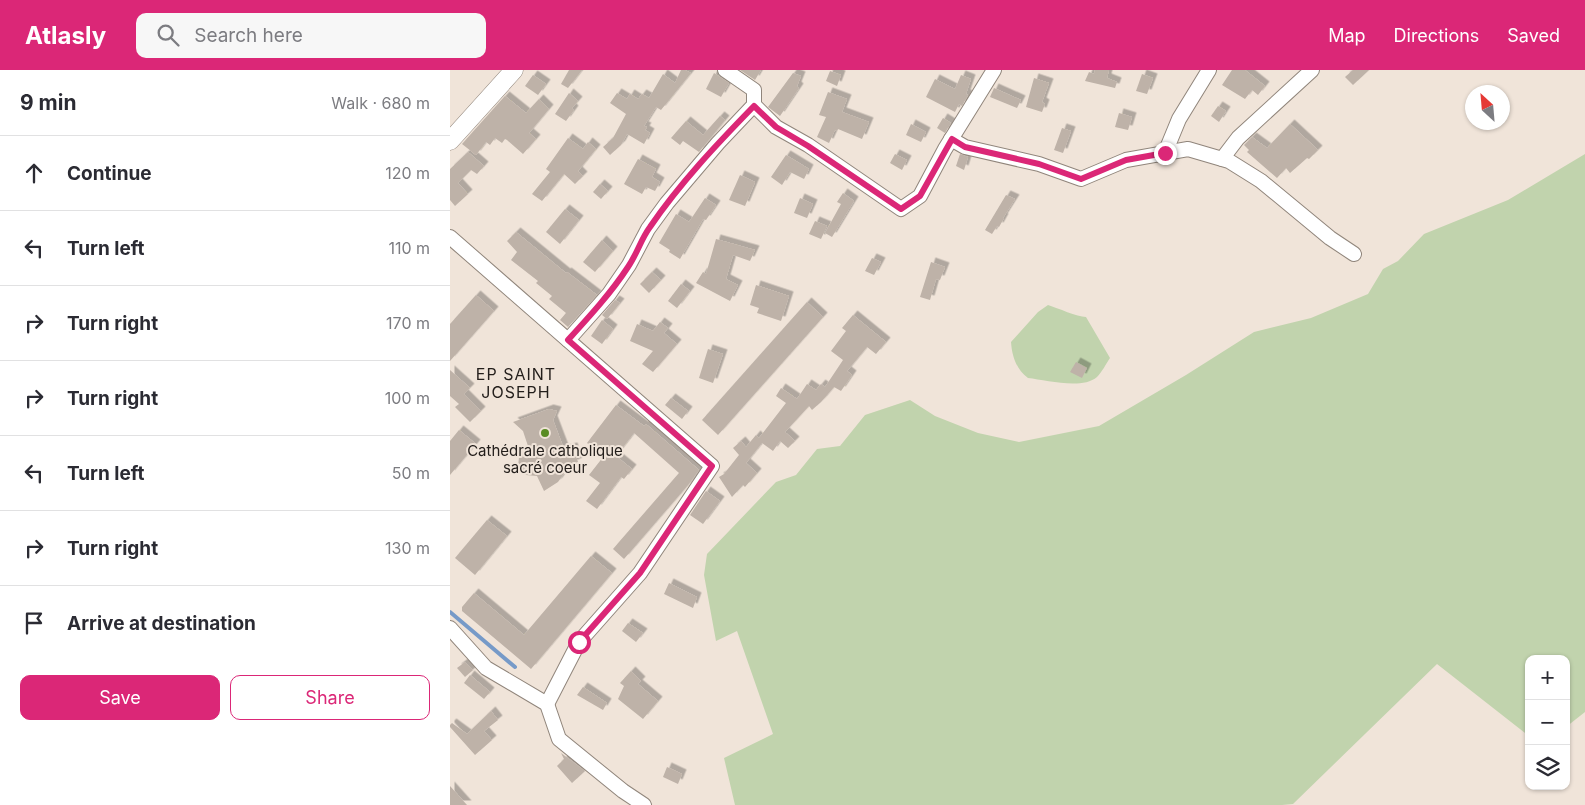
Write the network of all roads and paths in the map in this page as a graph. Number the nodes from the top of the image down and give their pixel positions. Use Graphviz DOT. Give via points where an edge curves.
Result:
graph roads {
  1 [pos="514,70"];
  2 [pos="725,70"];
  3 [pos="994,70"];
  4 [pos="1209,70"];
  5 [pos="1312,70"];
  6 [pos="754,106"];
  7 [pos="952,139"];
  8 [pos="450,141"];
  9 [pos="1165,153"];
  10 [pos="1222,159"];
  11 [pos="450,237"];
  12 [pos="1354,254"];
  13 [pos="568,340"];
  14 [pos="450,628"];
  15 [pos="547,704"];
  16 [pos="644,805"];
  1 -- 8 [label="street"];
  2 -- 6 [label="street" via="754,90"];
  3 -- 7 [label="street"];
  4 -- 9 [label="street" via="1179,119"];
  5 -- 10 [label="street" via="1238,138"];
  6 -- 7 [label="street" via="776,127 901,209 920,196"];
  6 -- 13 [label="street" via="667,203 609,294"];
  7 -- 9 [label="street" via="965,147 1039,164 1081,179 1126,160"];
  9 -- 10 [label="street" via="1188,149"];
  10 -- 12 [label="street" via="1261,181"];
  11 -- 13 [label="street"];
  13 -- 15 [label="street" via="712,466 640,573 579,642"];
  14 -- 15 [label="street" via="486,668"];
  15 -- 16 [label="street" via="559,739"];
}
